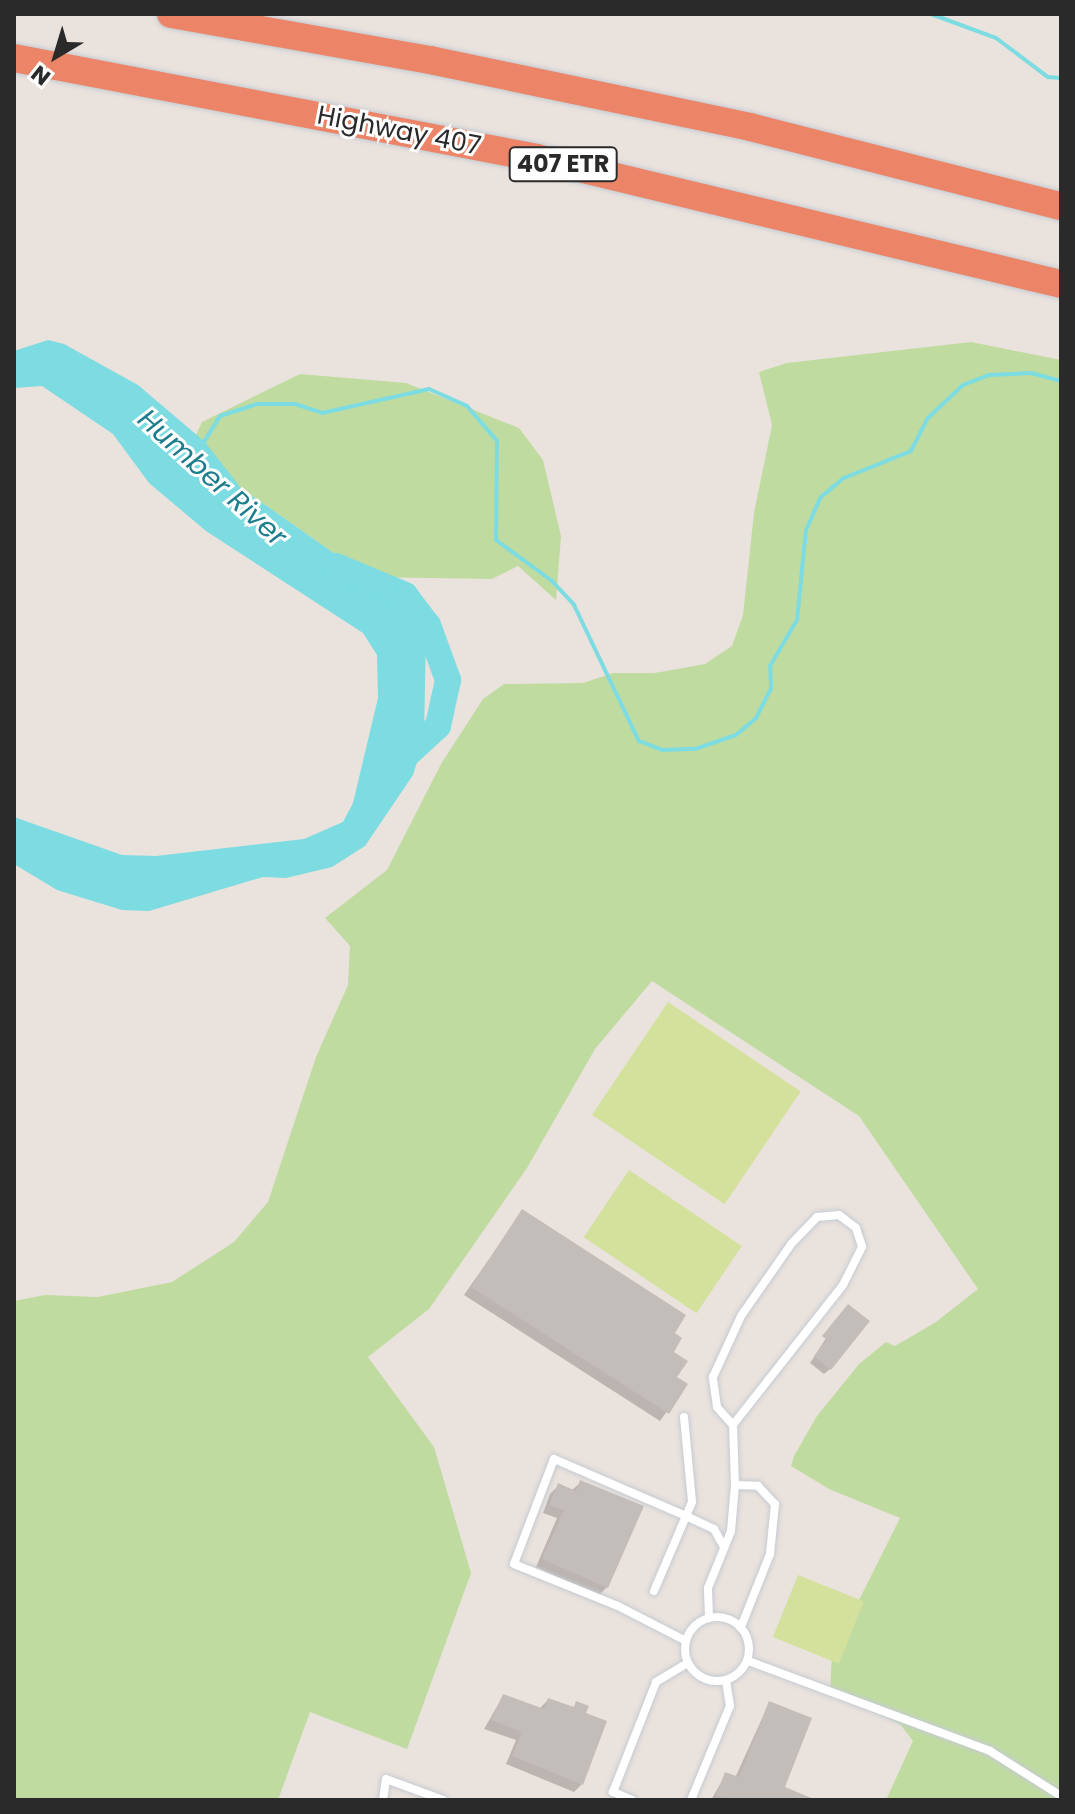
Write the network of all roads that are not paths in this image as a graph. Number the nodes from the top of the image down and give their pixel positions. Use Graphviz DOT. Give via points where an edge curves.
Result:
graph roads {
  1 [pos="171,14"];
  2 [pos="14,58"];
  3 [pos="1061,206"];
  4 [pos="1061,284"];
  5 [pos="684,1417"];
  6 [pos="733,1425"];
  7 [pos="735,1485"];
  8 [pos="686,1516"];
  9 [pos="724,1547"];
  10 [pos="654,1591"];
  11 [pos="709,1618"];
  12 [pos="741,1627"];
  13 [pos="686,1641"];
  14 [pos="748,1661"];
  15 [pos="688,1663"];
  16 [pos="726,1681"];
  17 [pos="1061,1796"];
  18 [pos="383,1800"];
  19 [pos="443,1800"];
  20 [pos="632,1800"];
  21 [pos="691,1800"];
  1 -- 3 [label="highway" via="430,60 750,127"];
  2 -- 4 [label="highway, Highway 407 / 407 ETR" via="537,158"];
  5 -- 8 [label="lane" via="692,1502"];
  6 -- 6 [label="lane" via="717,1407 713,1377 722,1350 792,1243 817,1217 839,1215 856,1228 862,1247 843,1285"];
  6 -- 7 [label="lane"];
  7 -- 9 [label="lane"];
  7 -- 12 [label="lane" via="758,1486 775,1504 770,1554"];
  8 -- 9 [label="lane" via="714,1529"];
  8 -- 10 [label="lane"];
  8 -- 13 [label="lane" via="554,1459 514,1564 618,1606"];
  9 -- 11 [label="lane" via="708,1588"];
  11 -- 12 [label="lane" via="726,1618"];
  11 -- 13 [label="lane" via="695,1626"];
  12 -- 14 [label="lane" via="749,1643"];
  13 -- 15 [label="lane"];
  14 -- 16 [label="lane"];
  14 -- 17 [label="lane" via="990,1751"];
  15 -- 16 [label="lane" via="704,1678"];
  15 -- 20 [label="lane" via="656,1682 613,1792"];
  16 -- 21 [label="lane" via="730,1706"];
  18 -- 19 [label="lane" via="386,1779"];
}
